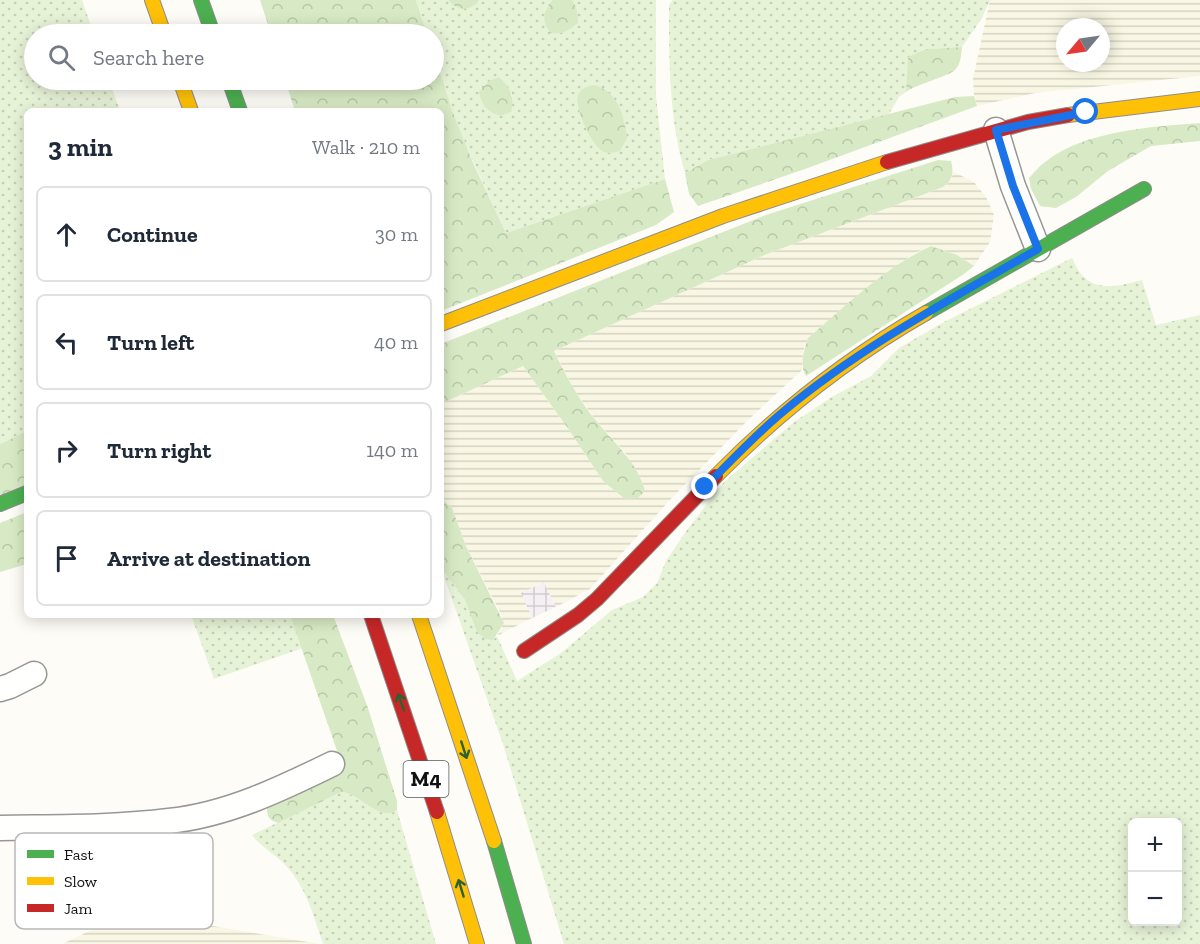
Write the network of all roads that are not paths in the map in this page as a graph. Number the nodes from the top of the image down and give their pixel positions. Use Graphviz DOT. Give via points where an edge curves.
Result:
graph roads {
  1 [pos="152,0"];
  2 [pos="201,0"];
  3 [pos="160,24"];
  4 [pos="209,24"];
  5 [pos="184,90"];
  6 [pos="233,90"];
  7 [pos="1200,99"];
  8 [pos="190,108"];
  9 [pos="239,108"];
  10 [pos="996,130"];
  11 [pos="1144,189"];
  12 [pos="1038,249"];
  13 [pos="444,323"];
  14 [pos="24,494"];
  15 [pos="0,504"];
  16 [pos="372,618"];
  17 [pos="420,618"];
  18 [pos="524,651"];
  19 [pos="34,674"];
  20 [pos="0,689"];
  21 [pos="332,764"];
  22 [pos="0,828"];
  23 [pos="477,944"];
  24 [pos="524,944"];
  1 -- 3 [label="main road"];
  2 -- 4 [label="main road"];
  5 -- 8 [label="main road"];
  6 -- 9 [label="main road"];
  7 -- 10 [label="main road" via="1086,112"];
  10 -- 12 [label="street"];
  10 -- 13 [label="main road" via="723,216"];
  11 -- 12 [label="main road"];
  12 -- 18 [label="main road" via="887,336 786,410 597,599"];
  14 -- 15 [label="main road"];
  23 -- 16 [label="main road, M4, one-way"];
  17 -- 24 [label="main road, M4, one-way"];
  19 -- 20 [label="street"];
  21 -- 22 [label="street" via="286,787 208,814 170,821 82,827"];
}
